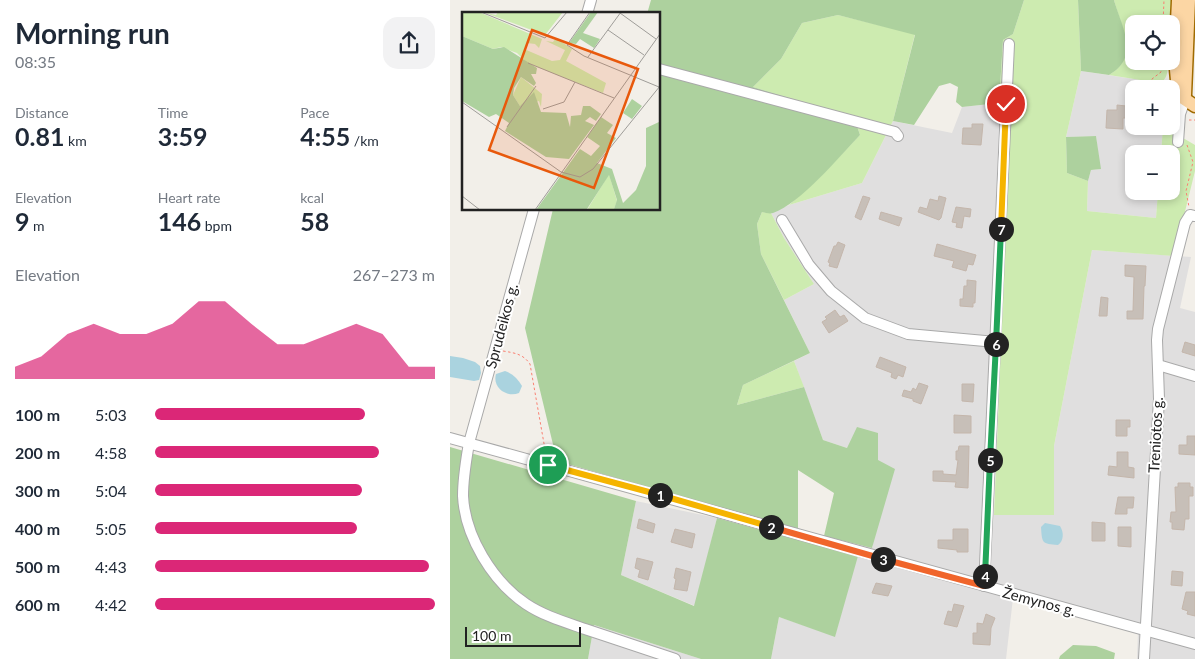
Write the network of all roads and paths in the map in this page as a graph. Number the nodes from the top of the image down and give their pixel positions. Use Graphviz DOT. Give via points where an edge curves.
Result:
graph roads {
  1 [pos="1164,0"];
  2 [pos="1178,0"];
  3 [pos="1190,0"];
  4 [pos="1163,15"];
  5 [pos="1009,44"];
  6 [pos="660,69"];
  7 [pos="1161,70"];
  8 [pos="1152,80"];
  9 [pos="1188,95"];
  10 [pos="898,136"];
  11 [pos="1178,142"];
  12 [pos="534,210"];
  13 [pos="1193,216"];
  14 [pos="782,220"];
  15 [pos="996,342"];
  16 [pos="496,350"];
  17 [pos="1158,365"];
  18 [pos="1195,376"];
  19 [pos="450,438"];
  20 [pos="469,443"];
  21 [pos="548,465"];
  22 [pos="984,586"];
  23 [pos="1145,631"];
  24 [pos="1195,644"];
  25 [pos="675,659"];
  26 [pos="1144,659"];
  1 -- 4 [label="path"];
  2 -- 9 [label="main road" via="1176,67"];
  3 -- 9 [label="main road"];
  5 -- 15 [label="street"];
  6 -- 10 [label="street" via="895,132"];
  7 -- 8 [label="path"];
  9 -- 11 [label="street" via="1180,114"];
  11 -- 13 [label="path" via="1187,145 1193,162 1186,191"];
  12 -- 16 [label="street, Sprudeikos g."];
  13 -- 17 [label="street, Treniotos g." via="1185,223 1159,323"];
  14 -- 15 [label="street" via="809,265 831,291 865,318 908,334"];
  15 -- 22 [label="street"];
  16 -- 20 [label="street, Sprudeikos g."];
  16 -- 21 [label="path" via="519,354 530,364"];
  17 -- 18 [label="street"];
  17 -- 23 [label="street, Treniotos g." via="1159,399"];
  19 -- 20 [label="street, Žemynos g."];
  20 -- 21 [label="street, Žemynos g."];
  20 -- 25 [label="street, Sprudeikos g." via="463,483 469,526 482,556 502,583 526,604 552,617"];
  21 -- 22 [label="street, Žemynos g."];
  22 -- 23 [label="street, Žemynos g."];
  23 -- 24 [label="street, Žemynos g."];
  23 -- 26 [label="street, Treniotos g."];
}
